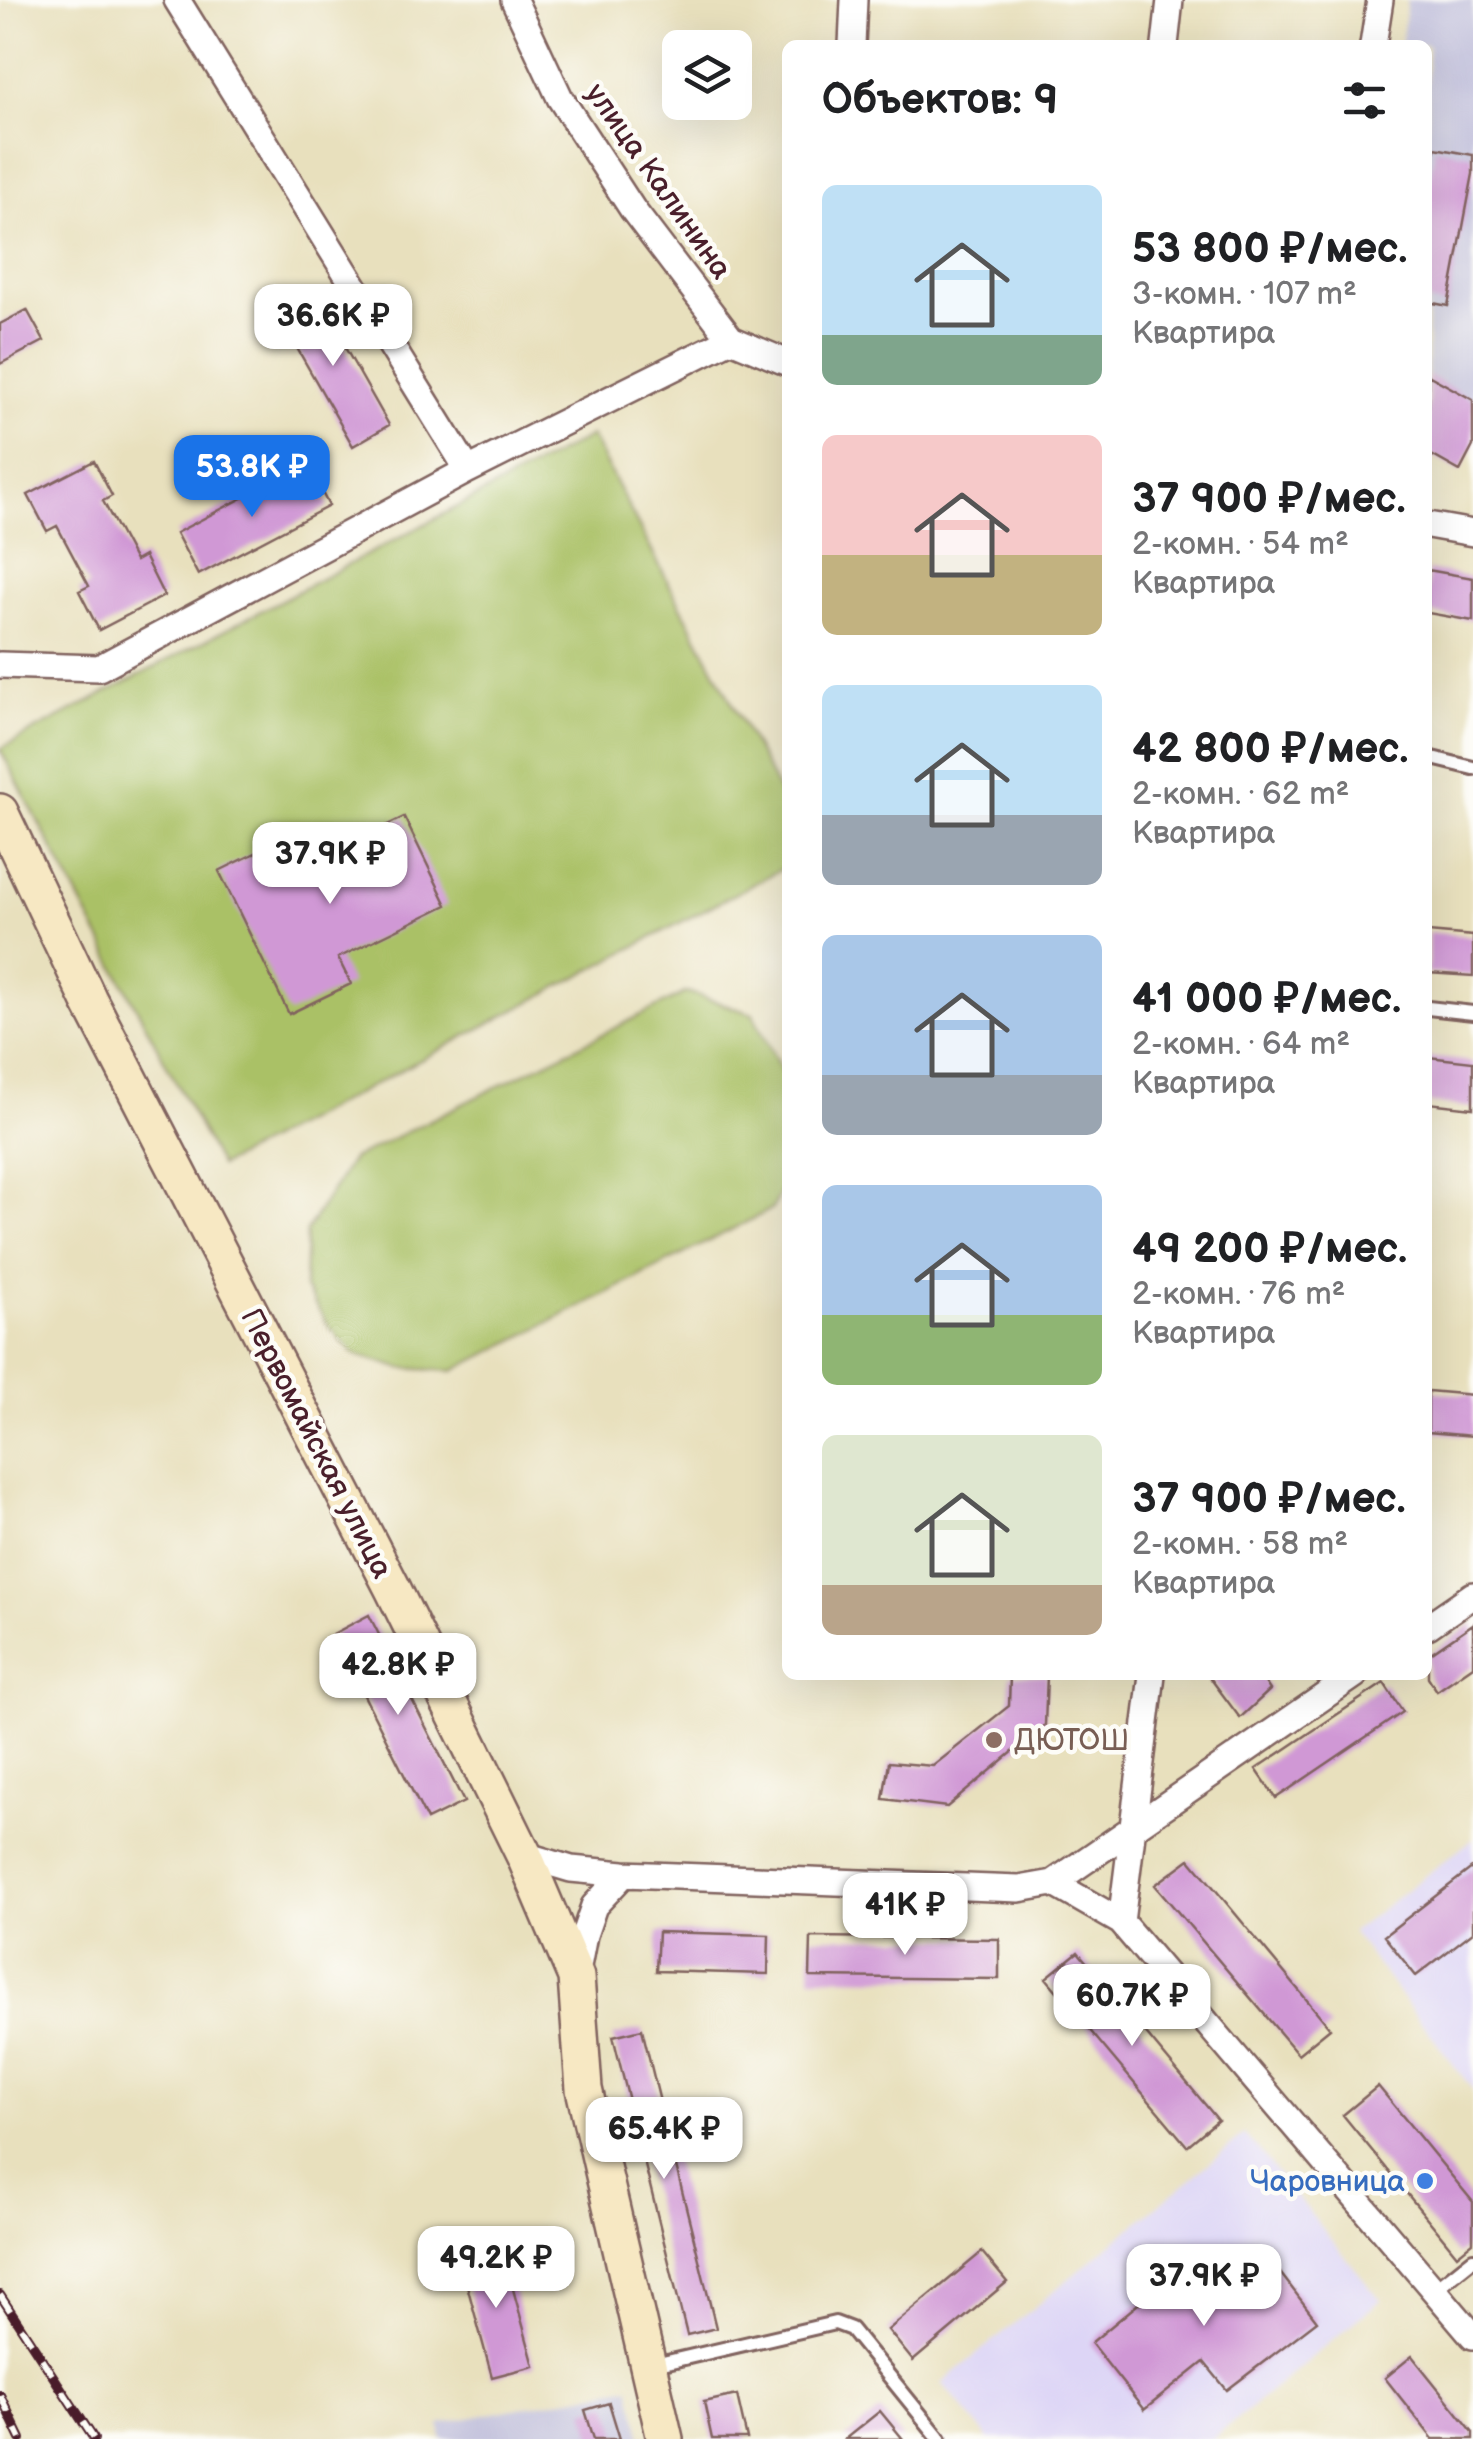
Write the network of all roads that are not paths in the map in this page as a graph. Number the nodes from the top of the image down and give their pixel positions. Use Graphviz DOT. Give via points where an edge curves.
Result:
graph roads {
  1 [pos="177,0"];
  2 [pos="514,0"];
  3 [pos="854,0"];
  4 [pos="1170,0"];
  5 [pos="1380,0"];
  6 [pos="852,40"];
  7 [pos="1166,40"];
  8 [pos="1374,40"];
  9 [pos="731,339"];
  10 [pos="782,360"];
  11 [pos="468,470"];
  12 [pos="1432,526"];
  13 [pos="1473,533"];
  14 [pos="0,665"];
  15 [pos="1432,758"];
  16 [pos="1473,768"];
  17 [pos="0,812"];
  18 [pos="1432,1008"];
  19 [pos="1473,1012"];
  20 [pos="1473,1594"];
  21 [pos="1432,1623"];
  22 [pos="1151,1680"];
  23 [pos="1348,1680"];
  24 [pos="1133,1827"];
  25 [pos="524,1855"];
  26 [pos="624,1874"];
  27 [pos="1053,1883"];
  28 [pos="1121,1922"];
  29 [pos="576,1978"];
  30 [pos="1473,2259"];
  31 [pos="1434,2290"];
  32 [pos="1473,2336"];
  33 [pos="648,2366"];
  34 [pos="665,2439"];
  35 [pos="940,2439"];
  1 -- 11 [label="street"];
  2 -- 9 [label="street, улица Калинина" via="560,98 633,210"];
  3 -- 6 [label="street"];
  4 -- 7 [label="street"];
  5 -- 8 [label="street"];
  9 -- 10 [label="street, улица Калинина"];
  9 -- 11 [label="street"];
  11 -- 14 [label="street" via="99,668"];
  12 -- 13 [label="street"];
  15 -- 16 [label="lane"];
  17 -- 25 [label="street, Первомайская улица"];
  18 -- 19 [label="lane"];
  20 -- 21 [label="street"];
  22 -- 24 [label="street"];
  23 -- 24 [label="street"];
  24 -- 27 [label="street"];
  24 -- 28 [label="street"];
  25 -- 26 [label="street"];
  25 -- 29 [label="street, Первомайская улица"];
  26 -- 27 [label="street" via="1020,1889"];
  26 -- 29 [label="street" via="594,1906"];
  27 -- 28 [label="street"];
  28 -- 31 [label="street"];
  29 -- 33 [label="street, Первомайская улица" via="584,2089"];
  30 -- 31 [label="lane"];
  31 -- 32 [label="street"];
  33 -- 34 [label="street, Первомайская улица"];
  33 -- 35 [label="lane" via="835,2323 852,2329"];
}
